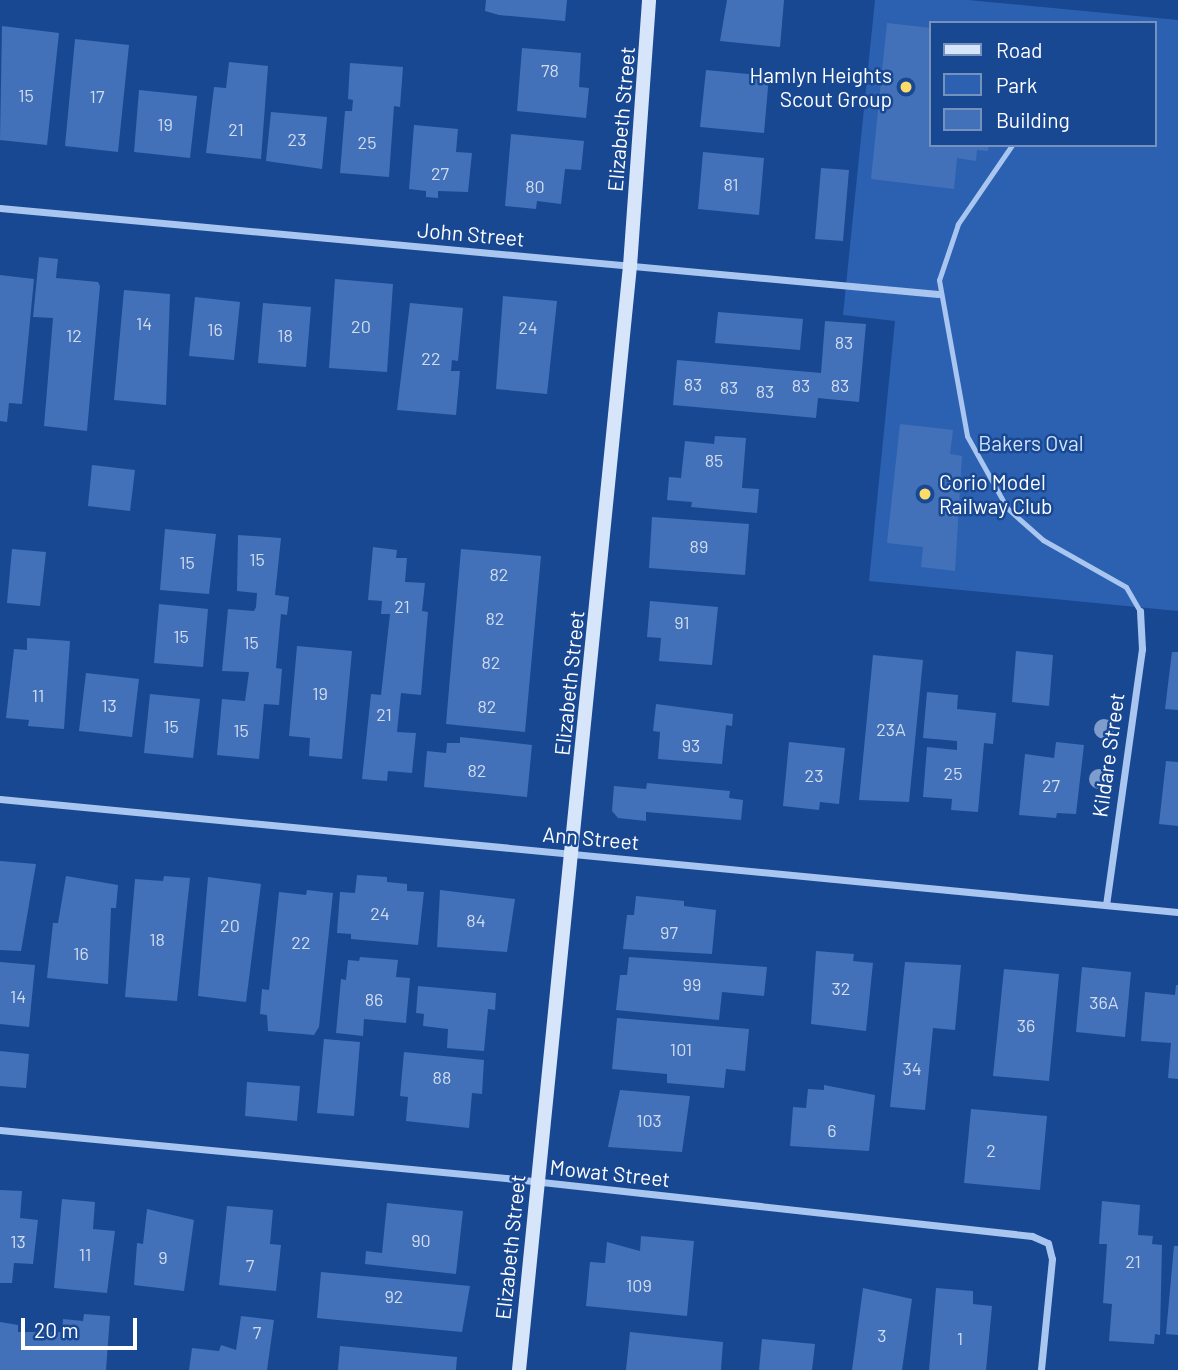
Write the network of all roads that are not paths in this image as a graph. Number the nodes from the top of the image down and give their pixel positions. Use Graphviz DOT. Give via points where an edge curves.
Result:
graph roads {
  1 [pos="649,0"];
  2 [pos="1011,147"];
  3 [pos="0,208"];
  4 [pos="630,266"];
  5 [pos="938,294"];
  6 [pos="1140,611"];
  7 [pos="0,799"];
  8 [pos="573,854"];
  9 [pos="1106,905"];
  10 [pos="1178,912"];
  11 [pos="0,1130"];
  12 [pos="538,1183"];
  13 [pos="519,1370"];
  14 [pos="1041,1370"];
  1 -- 4 [label="street, Elizabeth Street"];
  2 -- 5 [label="lane" via="951,237"];
  3 -- 4 [label="street, John Street"];
  4 -- 5 [label="street, John Street"];
  4 -- 8 [label="street, Elizabeth Street"];
  5 -- 6 [label="lane" via="967,436 995,492 1043,540 1126,587"];
  6 -- 9 [label="street, Kildare Street" via="1142,649"];
  7 -- 8 [label="street, Ann Street"];
  8 -- 9 [label="street, Ann Street"];
  8 -- 12 [label="street, Elizabeth Street"];
  9 -- 10 [label="street, Ann Street"];
  11 -- 12 [label="street, Mowat Street"];
  12 -- 13 [label="street, Elizabeth Street"];
  12 -- 14 [label="street, Mowat Street" via="1032,1236 1048,1243 1052,1259"];
}
